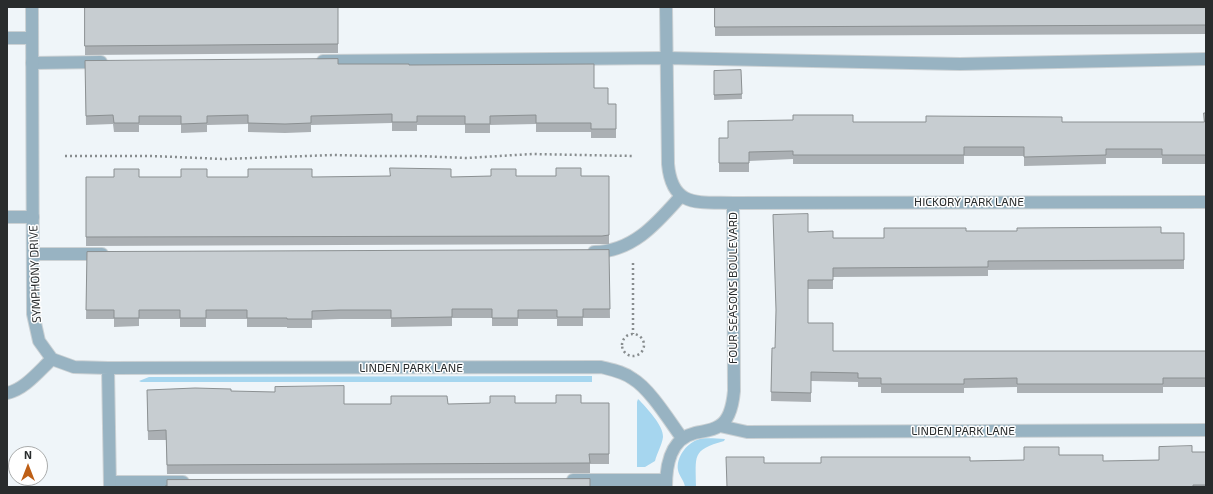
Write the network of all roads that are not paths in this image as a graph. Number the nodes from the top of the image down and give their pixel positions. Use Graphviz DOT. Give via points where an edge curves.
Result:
graph roads {
  1 [pos="32,7"];
  2 [pos="666,7"];
  3 [pos="7,38"];
  4 [pos="32,38"];
  5 [pos="666,58"];
  6 [pos="1206,60"];
  7 [pos="309,61"];
  8 [pos="32,62"];
  9 [pos="112,62"];
  10 [pos="681,196"];
  11 [pos="1206,202"];
  12 [pos="733,203"];
  13 [pos="7,217"];
  14 [pos="33,217"];
  15 [pos="579,252"];
  16 [pos="33,254"];
  17 [pos="113,254"];
  18 [pos="52,359"];
  19 [pos="108,368"];
  20 [pos="7,393"];
  21 [pos="720,426"];
  22 [pos="1206,430"];
  23 [pos="682,438"];
  24 [pos="562,480"];
  25 [pos="191,482"];
  26 [pos="666,483"];
  27 [pos="110,484"];
  1 -- 4 [label="street, SYMPHONY DRIVE"];
  2 -- 5 [label="street"];
  3 -- 4 [label="street"];
  4 -- 8 [label="street, SYMPHONY DRIVE"];
  5 -- 6 [label="street" via="960,64"];
  5 -- 7 [label="street"];
  5 -- 10 [label="street" via="669,177"];
  8 -- 9 [label="street"];
  8 -- 14 [label="street, SYMPHONY DRIVE"];
  10 -- 12 [label="street, FOUR SEASONS BOULEVARD" via="691,200"];
  10 -- 15 [label="street" via="657,223 636,240 619,249"];
  11 -- 12 [label="street, HICKORY PARK LANE"];
  12 -- 21 [label="street, FOUR SEASONS BOULEVARD" via="734,391 728,416"];
  13 -- 14 [label="street"];
  14 -- 16 [label="street, SYMPHONY DRIVE"];
  16 -- 17 [label="street"];
  16 -- 18 [label="street, SYMPHONY DRIVE" via="33,314 39,341"];
  18 -- 19 [label="street" via="74,367"];
  18 -- 20 [label="street" via="26,383"];
  19 -- 23 [label="street, LINDEN PARK LANE" via="601,367 634,379 646,390"];
  19 -- 27 [label="street"];
  21 -- 22 [label="street, LINDEN PARK LANE" via="747,432"];
  21 -- 23 [label="street"];
  23 -- 26 [label="street" via="669,458"];
  24 -- 26 [label="street"];
  25 -- 27 [label="street"];
}
